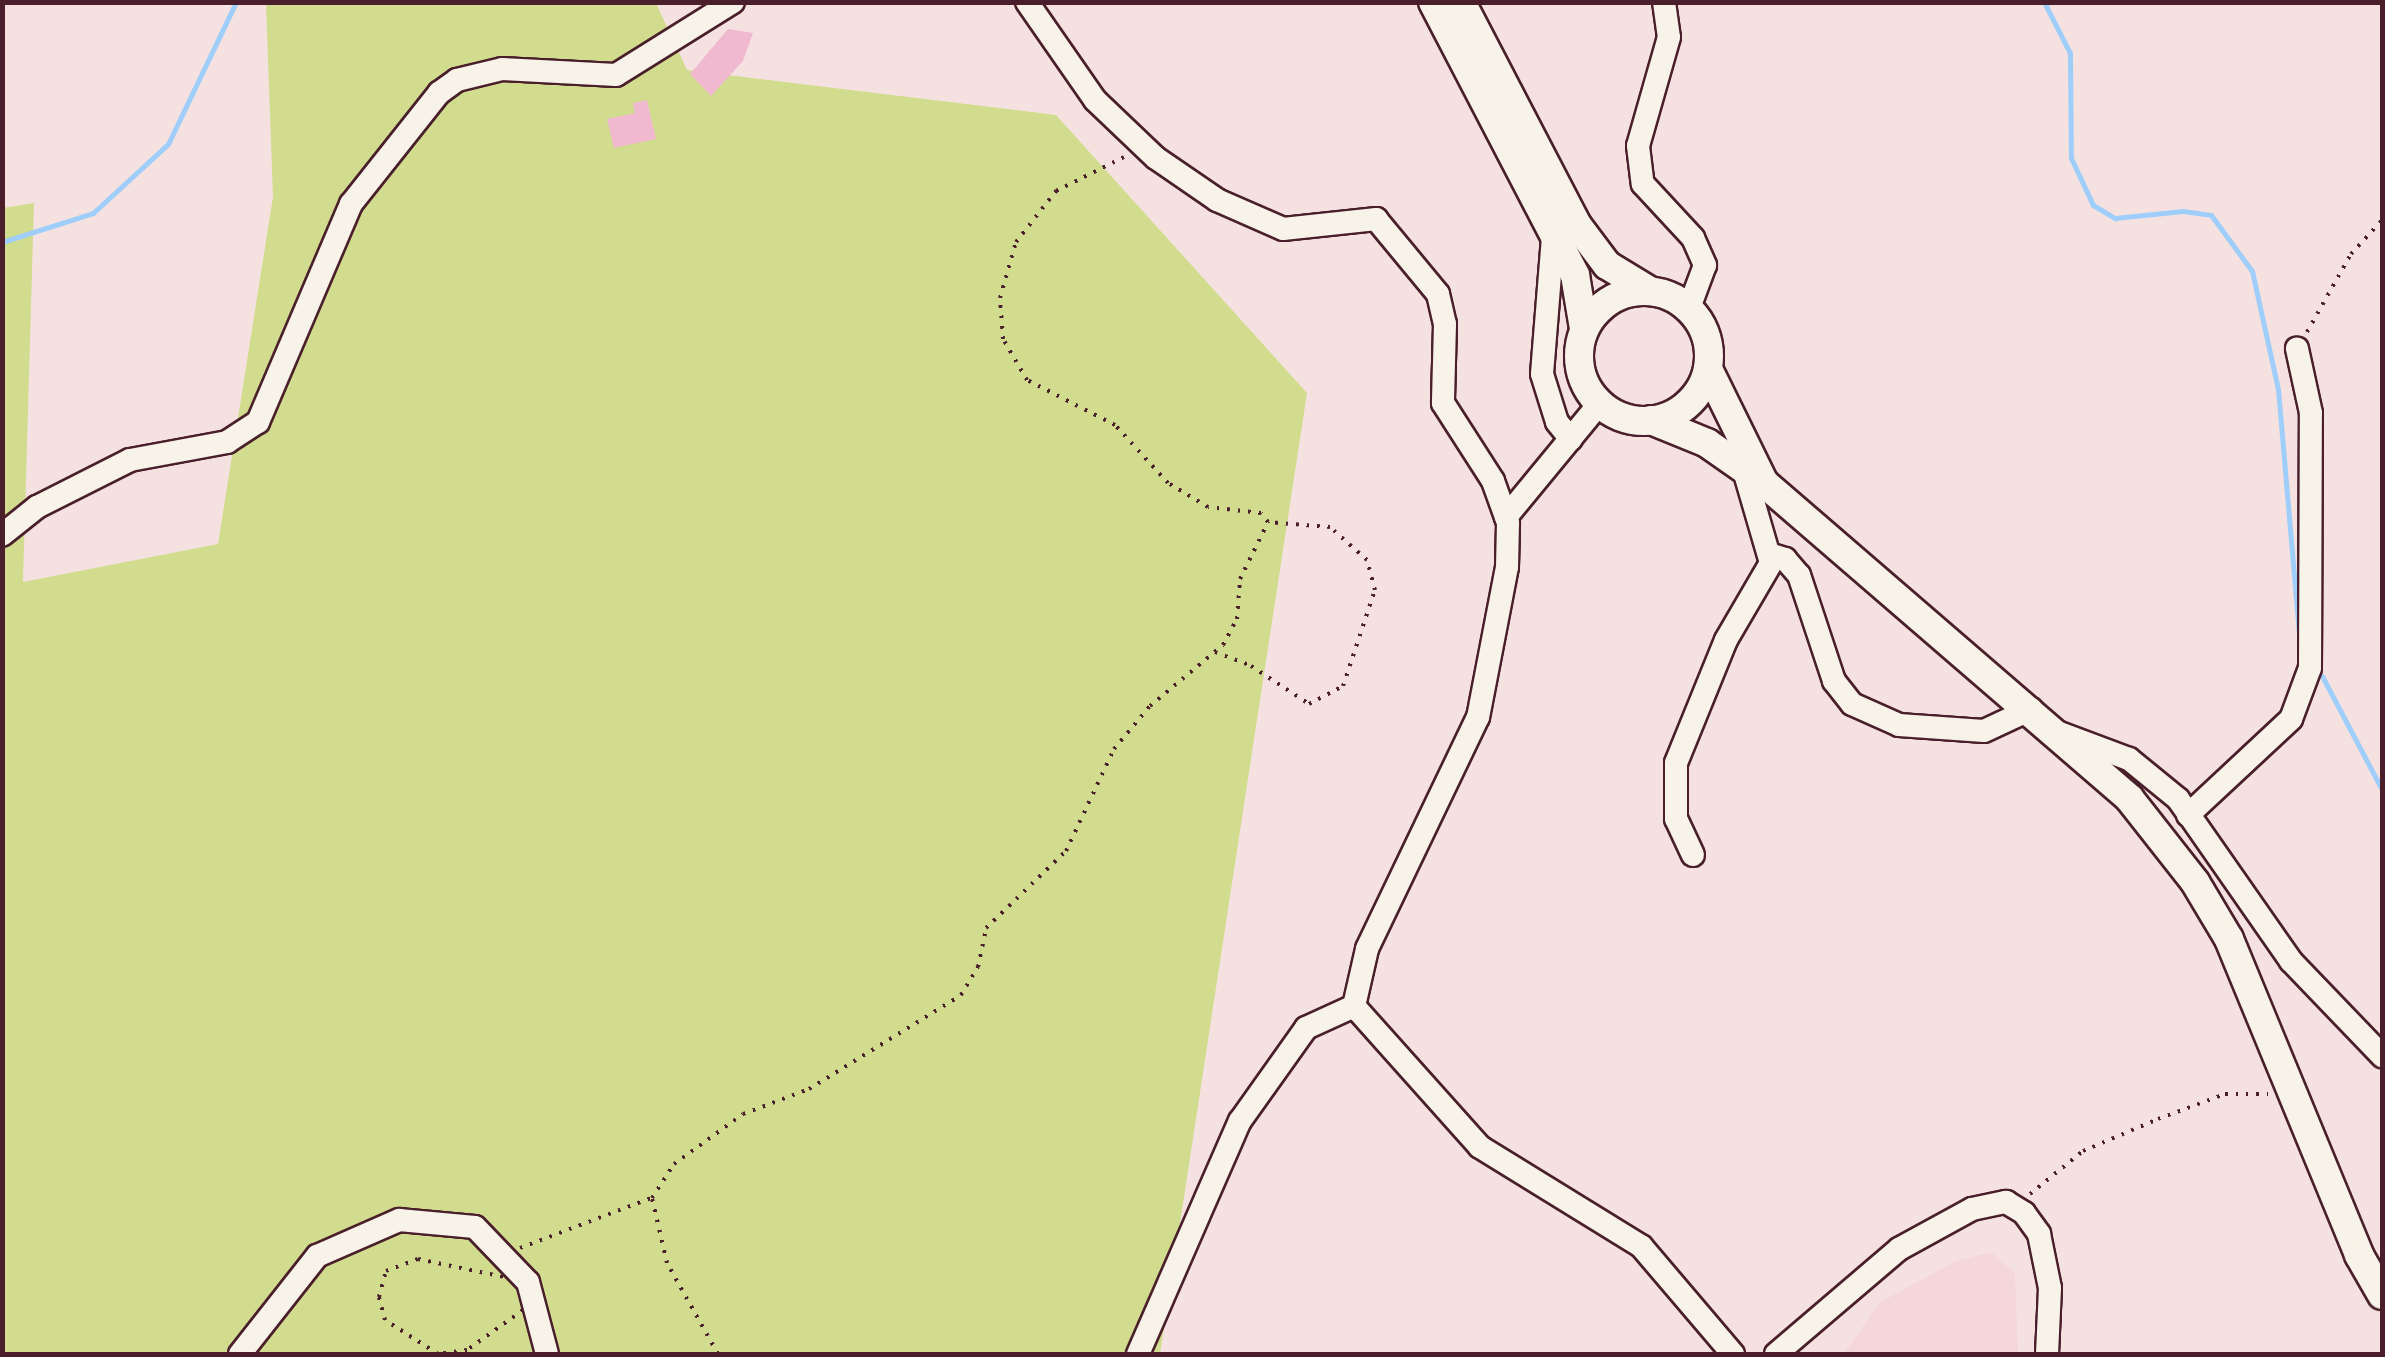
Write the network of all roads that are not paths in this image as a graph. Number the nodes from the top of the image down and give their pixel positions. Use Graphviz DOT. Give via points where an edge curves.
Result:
graph roads {
  1 [pos="733,2"];
  2 [pos="1027,2"];
  3 [pos="1433,2"];
  4 [pos="1461,2"];
  5 [pos="1664,2"];
  6 [pos="1553,236"];
  7 [pos="1650,291"];
  8 [pos="1689,308"];
  9 [pos="1584,329"];
  10 [pos="2297,349"];
  11 [pos="1708,369"];
  12 [pos="1600,404"];
  13 [pos="1651,420"];
  14 [pos="1571,439"];
  15 [pos="1754,476"];
  16 [pos="1506,518"];
  17 [pos="2,535"];
  18 [pos="1769,554"];
  19 [pos="2031,709"];
  20 [pos="2057,732"];
  21 [pos="2188,815"];
  22 [pos="1693,855"];
  23 [pos="1354,1006"];
  24 [pos="2382,1056"];
  25 [pos="2382,1295"];
  26 [pos="240,1354"];
  27 [pos="547,1354"];
  28 [pos="1138,1354"];
  29 [pos="1733,1354"];
  30 [pos="1776,1354"];
  31 [pos="2047,1354"];
  1 -- 17 [label="street" via="616,75 502,69 458,80 439,94 350,204 258,422 226,442 130,460 36,508"];
  2 -- 16 [label="street" via="1096,100 1217,200 1283,230 1376,219 1393,235 1438,294 1446,324 1443,403 1492,481"];
  3 -- 6 [label="main road"];
  4 -- 7 [label="main road" via="1577,225 1606,266"];
  5 -- 8 [label="street" via="1669,36 1638,146 1642,184 1694,238 1705,265"];
  6 -- 9 [label="main road" via="1576,275"];
  6 -- 14 [label="street" via="1542,374 1557,422"];
  7 -- 8 [label="main road"];
  7 -- 9 [label="main road" via="1611,299"];
  8 -- 11 [label="main road" via="1702,326"];
  9 -- 12 [label="main road" via="1579,361"];
  10 -- 21 [label="street" via="2311,413 2310,668 2291,719"];
  11 -- 13 [label="main road" via="1697,394 1677,412"];
  11 -- 15 [label="main road"];
  12 -- 13 [label="main road" via="1624,418"];
  12 -- 14 [label="street"];
  13 -- 15 [label="main road" via="1706,444"];
  14 -- 16 [label="street"];
  15 -- 18 [label="street"];
  15 -- 19 [label="main road"];
  16 -- 23 [label="street" via="1507,567 1478,717 1367,950"];
  18 -- 19 [label="street" via="1786,559 1798,575 1834,681 1852,704 1899,724 1984,731"];
  18 -- 22 [label="street" via="1769,574 1726,640 1676,763 1676,818"];
  19 -- 20 [label="main road"];
  20 -- 21 [label="street" via="2129,760"];
  20 -- 25 [label="main road" via="2129,798 2195,882 2229,939"];
  21 -- 24 [label="street" via="2291,961"];
  23 -- 28 [label="street" via="1306,1028 1240,1121"];
  23 -- 29 [label="street" via="1480,1147 1641,1246"];
  26 -- 27 [label="street" via="317,1256 399,1220 475,1227 528,1282"];
  30 -- 31 [label="street" via="1899,1249 1972,1208 2006,1202 2039,1234 2050,1288"];
}
